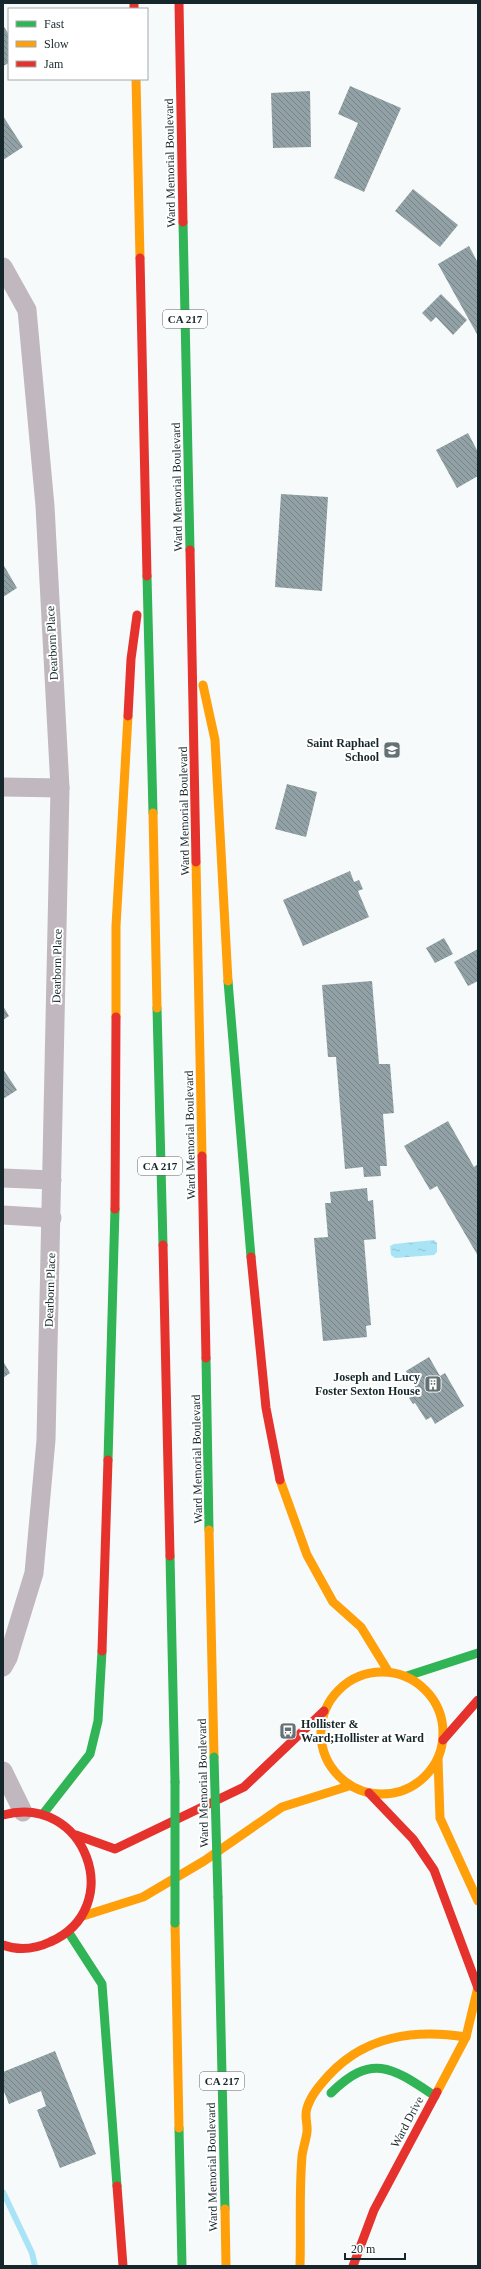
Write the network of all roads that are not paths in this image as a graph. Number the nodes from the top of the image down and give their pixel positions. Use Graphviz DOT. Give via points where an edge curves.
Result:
graph roads {
  1 [pos="179,3"];
  2 [pos="136,80"];
  3 [pos="3,267"];
  4 [pos="146,551"];
  5 [pos="192,634"];
  6 [pos="3,787"];
  7 [pos="60,788"];
  8 [pos="3,1178"];
  9 [pos="52,1180"];
  10 [pos="3,1215"];
  11 [pos="52,1218"];
  12 [pos="478,1653"];
  13 [pos="3,1668"];
  14 [pos="388,1671"];
  15 [pos="407,1676"];
  16 [pos="478,1700"];
  17 [pos="324,1711"];
  18 [pos="443,1740"];
  19 [pos="438,1759"];
  20 [pos="3,1771"];
  21 [pos="350,1786"];
  22 [pos="369,1793"];
  23 [pos="24,1812"];
  24 [pos="43,1814"];
  25 [pos="3,1815"];
  26 [pos="76,1835"];
  27 [pos="478,1901"];
  28 [pos="83,1916"];
  29 [pos="69,1932"];
  30 [pos="3,1946"];
  31 [pos="478,1988"];
  32 [pos="466,2037"];
  33 [pos="435,2096"];
  34 [pos="327,2099"];
  35 [pos="315,2118"];
  36 [pos="307,2127"];
  37 [pos="123,2266"];
  38 [pos="182,2266"];
  39 [pos="226,2266"];
  40 [pos="300,2266"];
  41 [pos="353,2266"];
  1 -- 5 [label="main road, Ward Memorial Boulevard / CA 217"];
  2 -- 4 [label="main road, CA 217"];
  3 -- 7 [label="street, Dearborn Place" via="27,310 45,506"];
  4 -- 24 [label="main road" via="131,658 116,926 115,1256 101,1690 98,1721 90,1754"];
  4 -- 38 [label="main road, CA 217, bridge" via="175,1782 175,1923"];
  5 -- 14 [label="main road" via="215,740 224,923 246,1213 266,1408 281,1485 307,1555 333,1602 361,1627"];
  5 -- 39 [label="main road, Ward Memorial Boulevard / CA 217, bridge"];
  6 -- 7 [label="street"];
  7 -- 9 [label="street, Dearborn Place"];
  8 -- 9 [label="street"];
  9 -- 11 [label="street, Dearborn Place"];
  10 -- 11 [label="street"];
  11 -- 13 [label="street, Dearborn Place" via="46,1440 34,1573"];
  12 -- 15 [label="main road"];
  14 -- 15 [label="main road"];
  14 -- 17 [label="main road" via="368,1672 350,1680 335,1692"];
  15 -- 18 [label="main road" via="423,1686 436,1702 442,1720"];
  16 -- 18 [label="main road"];
  17 -- 21 [label="main road" via="320,1732 323,1753 334,1772"];
  17 -- 26 [label="main road" via="244,1787 115,1849"];
  18 -- 19 [label="main road"];
  19 -- 22 [label="main road" via="427,1775 411,1787 391,1794"];
  19 -- 27 [label="main road" via="440,1818"];
  20 -- 23 [label="street"];
  21 -- 22 [label="main road"];
  21 -- 28 [label="main road" via="282,1807 204,1861 143,1897"];
  22 -- 31 [label="main road, Ward Drive" via="409,1834 433,1870 454,1919 469,1969"];
  23 -- 24 [label="main road"];
  23 -- 25 [label="main road"];
  24 -- 26 [label="main road" via="61,1822"];
  26 -- 28 [label="main road" via="88,1853 93,1874 91,1896"];
  28 -- 29 [label="main road"];
  29 -- 30 [label="main road" via="50,1944 28,1949"];
  29 -- 37 [label="main road" via="102,1984"];
  31 -- 32 [label="main road, Ward Drive"];
  32 -- 33 [label="main road, Ward Drive"];
  32 -- 36 [label="main road" via="443,2032 407,2034 378,2040 355,2051 330,2072 315,2092 306,2112"];
  33 -- 34 [label="main road" via="392,2071 375,2066 357,2071 342,2080"];
  33 -- 41 [label="main road, Ward Drive" via="374,2210"];
  35 -- 36 [label="main road"];
  36 -- 40 [label="main road" via="302,2159"];
}
